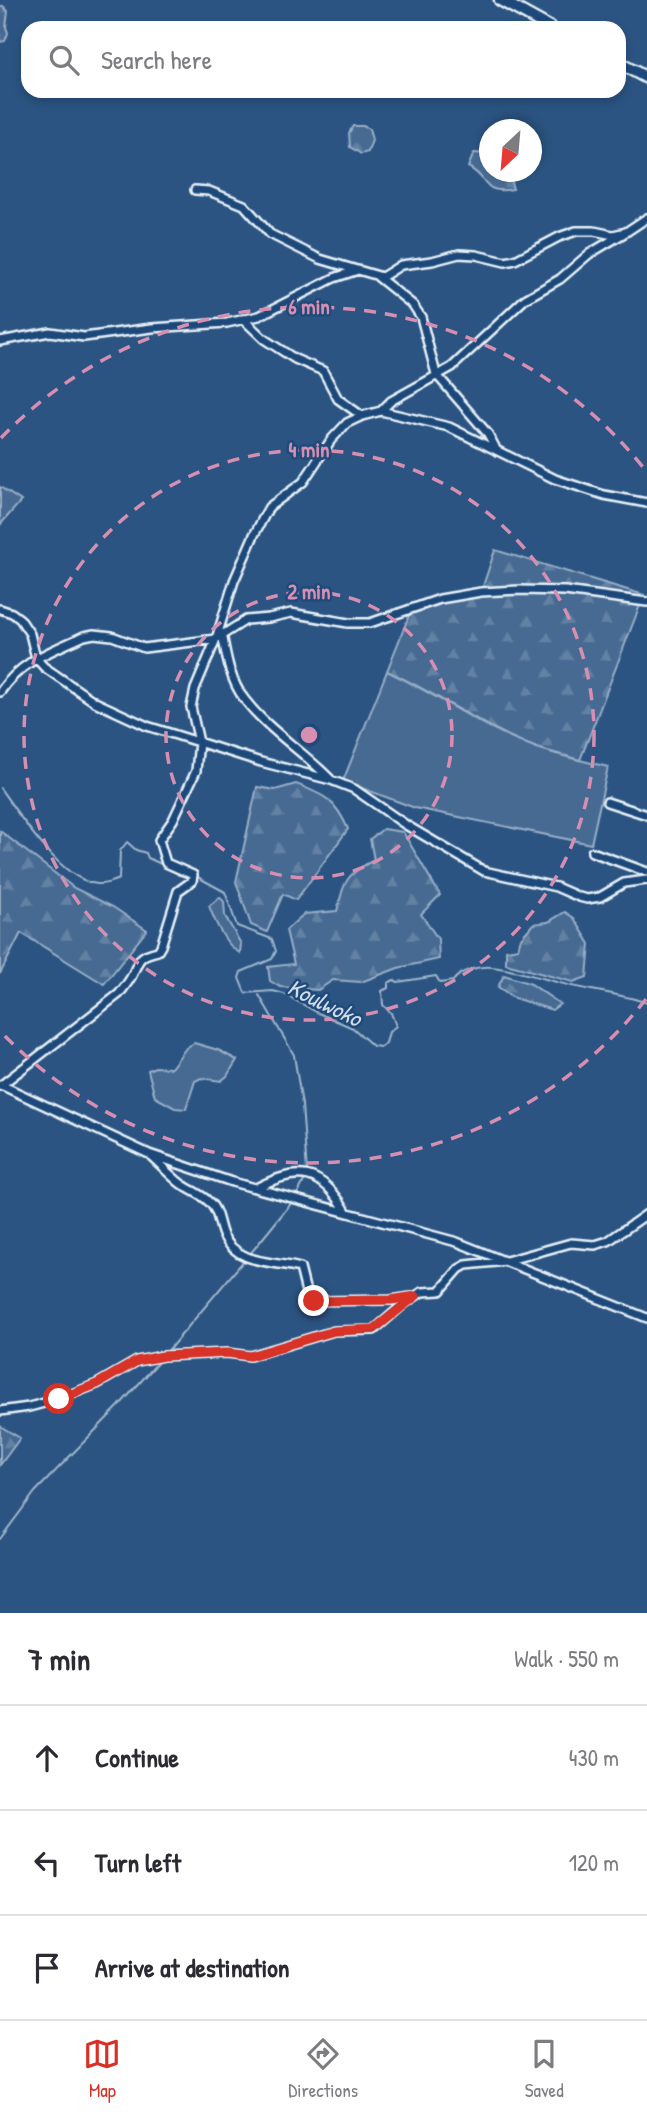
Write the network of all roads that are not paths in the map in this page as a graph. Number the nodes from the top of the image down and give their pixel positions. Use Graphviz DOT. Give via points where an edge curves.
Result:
graph roads {
  1 [pos="500,0"];
  2 [pos="538,21"];
  3 [pos="626,67"];
  4 [pos="647,78"];
  5 [pos="195,190"];
  6 [pos="647,218"];
  7 [pos="626,232"];
  8 [pos="358,270"];
  9 [pos="377,277"];
  10 [pos="243,320"];
  11 [pos="0,341"];
  12 [pos="438,376"];
  13 [pos="381,411"];
  14 [pos="362,416"];
  15 [pos="496,449"];
  16 [pos="647,503"];
  17 [pos="647,602"];
  18 [pos="0,609"];
  19 [pos="219,637"];
  20 [pos="36,658"];
  21 [pos="0,692"];
  22 [pos="199,742"];
  23 [pos="331,780"];
  24 [pos="607,802"];
  25 [pos="647,815"];
  26 [pos="592,852"];
  27 [pos="647,872"];
  28 [pos="647,880"];
  29 [pos="1,1085"];
  30 [pos="149,1154"];
  31 [pos="257,1188"];
  32 [pos="346,1211"];
  33 [pos="647,1214"];
  34 [pos="506,1261"];
  35 [pos="416,1296"];
  36 [pos="647,1318"];
  37 [pos="0,1410"];
  1 -- 2 [label="main road"];
  3 -- 4 [label="main road"];
  5 -- 8 [label="street" via="244,205 270,234 320,259"];
  6 -- 7 [label="street"];
  7 -- 9 [label="street" via="576,231 515,260 459,254 401,265"];
  7 -- 12 [label="street" via="525,299"];
  8 -- 9 [label="street"];
  8 -- 10 [label="street"];
  9 -- 12 [label="street" via="421,317"];
  10 -- 11 [label="street" via="84,337 50,332"];
  10 -- 14 [label="street" via="295,359 323,371 338,399"];
  12 -- 13 [label="street"];
  12 -- 15 [label="street"];
  13 -- 14 [label="street"];
  13 -- 15 [label="street" via="449,427"];
  14 -- 19 [label="street" via="347,423 303,482 269,508 234,581"];
  15 -- 16 [label="street" via="555,479"];
  17 -- 19 [label="street" via="565,591 481,592 440,598 370,623 291,613 246,620"];
  18 -- 20 [label="street" via="20,619 30,634"];
  19 -- 20 [label="street" via="144,648 94,634"];
  19 -- 22 [label="street" via="191,707"];
  19 -- 23 [label="street" via="245,699"];
  20 -- 21 [label="street" via="12,675"];
  20 -- 22 [label="street" via="95,702 147,726"];
  22 -- 23 [label="street"];
  22 -- 29 [label="street" via="196,771 158,842 166,863 193,875 178,891 161,946 137,961 130,979 109,1003"];
  23 -- 28 [label="street" via="354,789 484,871 587,898 600,897 624,883"];
  24 -- 25 [label="street"];
  26 -- 27 [label="street"];
  29 -- 30 [label="street"];
  30 -- 31 [label="street"];
  30 -- 35 [label="street" via="208,1200 229,1244 259,1262 300,1269 306,1292 314,1301"];
  31 -- 32 [label="street"];
  31 -- 32 [label="street" via="279,1177 307,1175 328,1186"];
  32 -- 34 [label="street" via="457,1242"];
  33 -- 34 [label="street" via="608,1241 571,1243"];
  34 -- 35 [label="street" via="466,1265 440,1291"];
  34 -- 36 [label="street"];
  35 -- 37 [label="street" via="374,1329 334,1331 250,1356 227,1353 137,1361 59,1399"];
}
